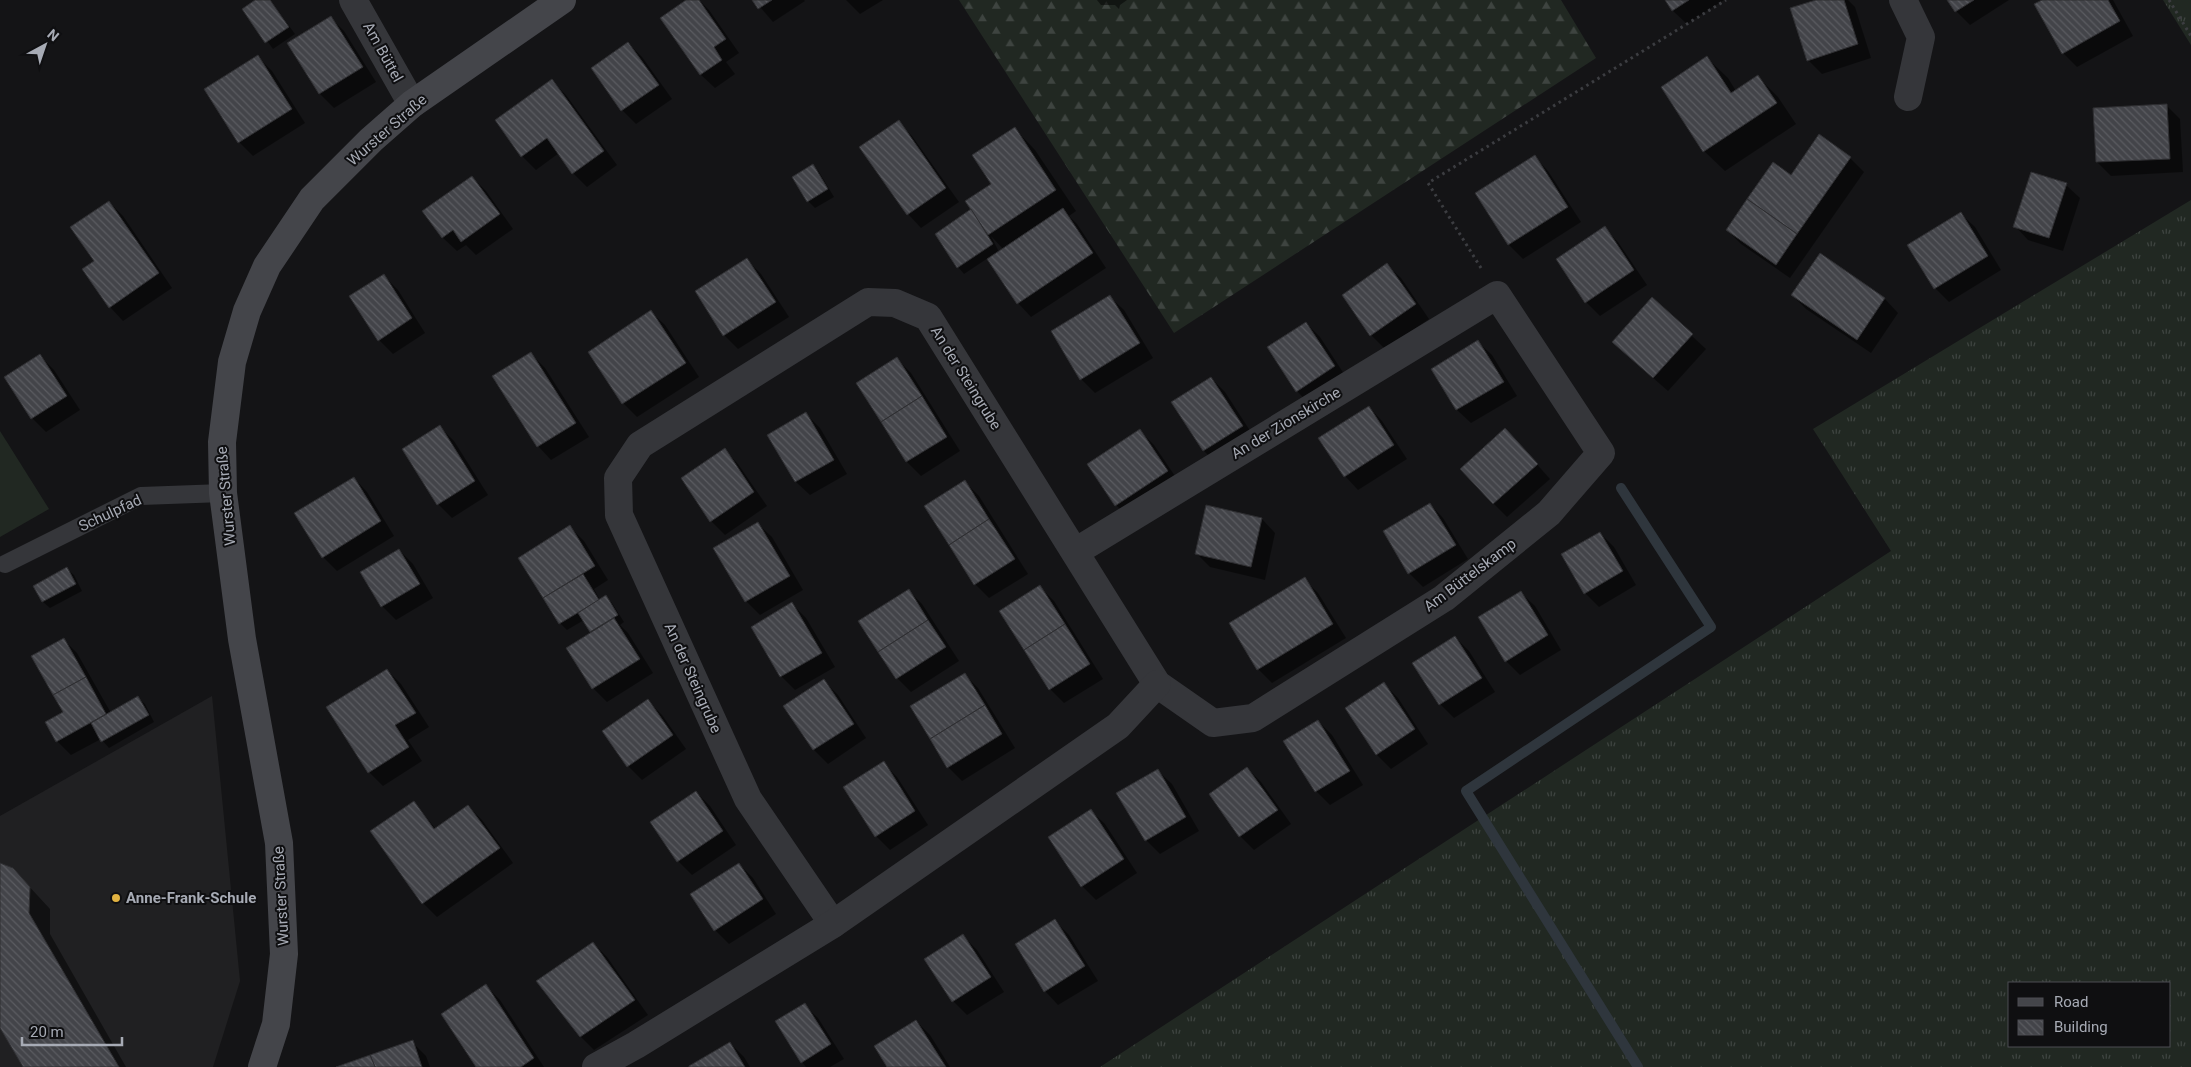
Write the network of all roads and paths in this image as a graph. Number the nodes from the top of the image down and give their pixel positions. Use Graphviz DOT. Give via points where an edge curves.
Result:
graph roads {
  1 [pos="354,0"];
  2 [pos="562,0"];
  3 [pos="1726,0"];
  4 [pos="1903,0"];
  5 [pos="2170,0"];
  6 [pos="2191,36"];
  7 [pos="1908,97"];
  8 [pos="412,104"];
  9 [pos="1497,295"];
  10 [pos="223,493"];
  11 [pos="1075,552"];
  12 [pos="5,564"];
  13 [pos="1157,684"];
  14 [pos="833,924"];
  15 [pos="262,1067"];
  16 [pos="596,1067"];
  1 -- 8 [label="street, Am Büttel"];
  2 -- 8 [label="main road, Wurster Straße"];
  3 -- 9 [label="path" via="1428,183"];
  4 -- 7 [label="street" via="1921,37"];
  5 -- 6 [label="path"];
  8 -- 10 [label="main road, Wurster Straße" via="312,199 267,266 247,311 232,362 222,442"];
  9 -- 11 [label="street, An der Zionskirche"];
  9 -- 13 [label="street, Am Büttelskamp" via="1601,453 1555,506 1444,598 1253,718 1213,723"];
  10 -- 12 [label="lane, Schulpfad" via="142,496"];
  10 -- 15 [label="main road, Wurster Straße" via="242,639 278,843 284,954 276,1024"];
  11 -- 13 [label="street, An der Steingrube"];
  11 -- 14 [label="street, An der Steingrube" via="928,317 895,303 868,302 640,444 618,478 619,515 748,799"];
  13 -- 14 [label="street" via="1118,726"];
  14 -- 16 [label="street"];
}
